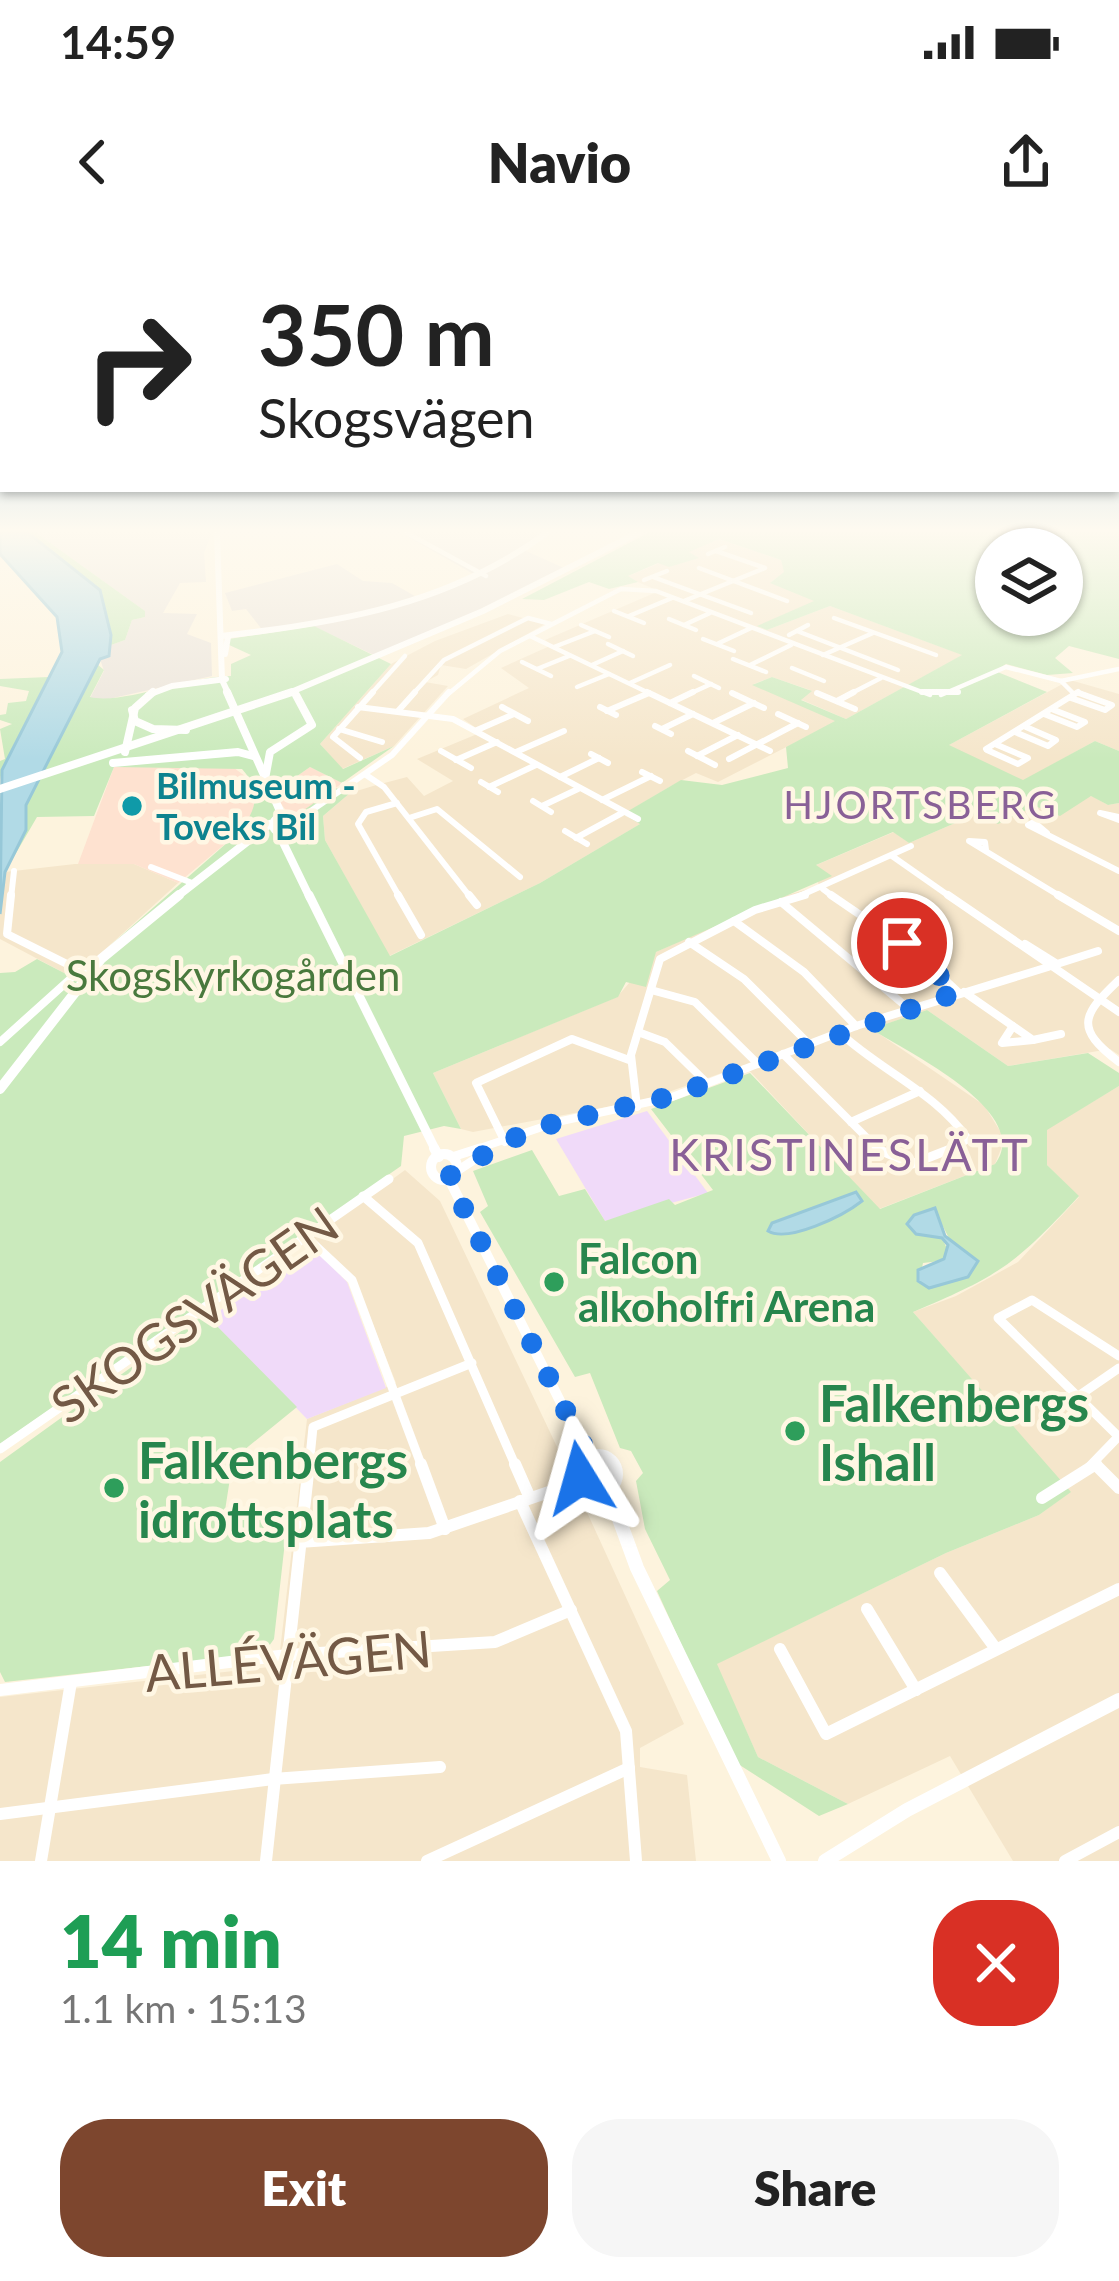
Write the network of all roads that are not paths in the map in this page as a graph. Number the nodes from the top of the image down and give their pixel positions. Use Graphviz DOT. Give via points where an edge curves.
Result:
graph roads {
  1 [pos="220,608"];
  2 [pos="391,608"];
  3 [pos="494,608"];
  4 [pos="583,608"];
  5 [pos="648,608"];
  6 [pos="698,608"];
  7 [pos="736,608"];
  8 [pos="614,611"];
  9 [pos="712,613"];
  10 [pos="751,613"];
  11 [pos="629,616"];
  12 [pos="669,619"];
  13 [pos="644,622"];
  14 [pos="825,622"];
  15 [pos="550,624"];
  16 [pos="581,625"];
  17 [pos="684,625"];
  18 [pos="808,625"];
  19 [pos="751,628"];
  20 [pos="696,630"];
  21 [pos="595,631"];
  22 [pos="874,632"];
  23 [pos="233,635"];
  24 [pos="528,635"];
  25 [pos="703,639"];
  26 [pos="221,640"];
  27 [pos="476,643"];
  28 [pos="717,644"];
  29 [pos="793,644"];
  30 [pos="554,647"];
  31 [pos="840,648"];
  32 [pos="500,651"];
  33 [pos="623,651"];
  34 [pos="225,654"];
  35 [pos="571,655"];
  36 [pos="936,655"];
  37 [pos="406,656"];
  38 [pos="633,656"];
  39 [pos="823,656"];
  40 [pos="836,660"];
  41 [pos="660,661"];
  42 [pos="522,662"];
  43 [pos="591,665"];
  44 [pos="670,665"];
  45 [pos="750,665"];
  46 [pos="792,668"];
  47 [pos="537,669"];
  48 [pos="1119,669"];
  49 [pos="681,670"];
  50 [pos="898,670"];
  51 [pos="766,672"];
  52 [pos="609,674"];
  53 [pos="809,675"];
  54 [pos="551,676"];
  55 [pos="694,676"];
  56 [pos="881,678"];
  57 [pos="1057,679"];
  58 [pos="225,680"];
  59 [pos="824,681"];
  60 [pos="630,683"];
  61 [pos="577,687"];
  62 [pos="649,693"];
  63 [pos="732,693"];
  64 [pos="817,693"];
  65 [pos="296,695"];
  66 [pos="1075,695"];
  67 [pos="837,701"];
  68 [pos="670,703"];
  69 [pos="754,703"];
  70 [pos="358,707"];
  71 [pos="502,707"];
  72 [pos="132,708"];
  73 [pos="764,708"];
  74 [pos="855,709"];
  75 [pos="1052,709"];
  76 [pos="397,712"];
  77 [pos="514,714"];
  78 [pos="694,714"];
  79 [pos="778,714"];
  80 [pos="1043,714"];
  81 [pos="616,715"];
  82 [pos="428,716"];
  83 [pos="225,721"];
  84 [pos="528,721"];
  85 [pos="713,723"];
  86 [pos="1024,726"];
  87 [pos="339,729"];
  88 [pos="476,730"];
  89 [pos="564,731"];
  90 [pos="1015,732"];
  91 [pos="671,734"];
  92 [pos="738,735"];
  93 [pos="290,740"];
  94 [pos="382,742"];
  95 [pos="497,742"];
  96 [pos="758,744"];
  97 [pos="994,744"];
  98 [pos="250,747"];
  99 [pos="441,751"];
  100 [pos="688,751"];
  101 [pos="770,751"];
  102 [pos="516,752"];
  103 [pos="697,755"];
  104 [pos="360,758"];
  105 [pos="729,758"];
  106 [pos="105,759"];
  107 [pos="456,760"];
  108 [pos="608,763"];
  109 [pos="537,765"];
  110 [pos="715,765"];
  111 [pos="471,768"];
  112 [pos="642,772"];
  113 [pos="54,774"];
  114 [pos="364,774"];
  115 [pos="651,776"];
  116 [pos="560,777"];
  117 [pos="660,781"];
  118 [pos="264,782"];
  119 [pos="580,788"];
  120 [pos="0,790"];
  121 [pos="498,792"];
  122 [pos="602,800"];
  123 [pos="533,801"];
  124 [pos="397,803"];
  125 [pos="542,806"];
  126 [pos="551,812"];
  127 [pos="623,813"];
  128 [pos="409,818"];
  129 [pos="638,819"];
  130 [pos="280,825"];
  131 [pos="565,831"];
  132 [pos="1047,832"];
  133 [pos="576,838"];
  134 [pos="587,844"];
  135 [pos="911,846"];
  136 [pos="986,850"];
  137 [pos="891,855"];
  138 [pos="151,867"];
  139 [pos="1119,871"];
  140 [pos="14,872"];
  141 [pos="520,878"];
  142 [pos="192,883"];
  143 [pos="823,889"];
  144 [pos="780,901"];
  145 [pos="478,905"];
  146 [pos="734,920"];
  147 [pos="1119,931"];
  148 [pos="422,935"];
  149 [pos="689,942"];
  150 [pos="1098,951"];
  151 [pos="1053,966"];
  152 [pos="82,973"];
  153 [pos="1119,980"];
  154 [pos="651,990"];
  155 [pos="960,992"];
  156 [pos="1098,999"];
  157 [pos="908,1008"];
  158 [pos="1119,1012"];
  159 [pos="856,1026"];
  160 [pos="1012,1026"];
  161 [pos="638,1031"];
  162 [pos="838,1032"];
  163 [pos="1061,1034"];
  164 [pos="1033,1040"];
  165 [pos="0,1042"];
  166 [pos="809,1044"];
  167 [pos="783,1054"];
  168 [pos="629,1060"];
  169 [pos="1119,1063"];
  170 [pos="758,1064"];
  171 [pos="707,1084"];
  172 [pos="0,1089"];
  173 [pos="920,1091"];
  174 [pos="637,1107"];
  175 [pos="851,1122"];
  176 [pos="505,1142"];
  177 [pos="439,1156"];
  178 [pos="452,1157"];
  179 [pos="452,1174"];
  180 [pos="389,1179"];
  181 [pos="363,1196"];
  182 [pos="304,1235"];
  183 [pos="1119,1356"];
  184 [pos="472,1363"];
  185 [pos="1119,1368"];
  186 [pos="394,1393"];
  187 [pos="1077,1397"];
  188 [pos="1119,1436"];
  189 [pos="0,1449"];
  190 [pos="590,1459"];
  191 [pos="1096,1466"];
  192 [pos="580,1480"];
  193 [pos="1119,1488"];
  194 [pos="608,1489"];
  195 [pos="1042,1498"];
  196 [pos="525,1499"];
  197 [pos="445,1529"];
  198 [pos="298,1542"];
  199 [pos="940,1573"];
  200 [pos="1119,1589"];
  201 [pos="867,1609"];
  202 [pos="571,1610"];
  203 [pos="780,1649"];
  204 [pos="997,1649"];
  205 [pos="287,1655"];
  206 [pos="70,1682"];
  207 [pos="0,1690"];
  208 [pos="916,1690"];
  209 [pos="1119,1700"];
  210 [pos="440,1768"];
  211 [pos="628,1768"];
  212 [pos="273,1779"];
  213 [pos="50,1808"];
  214 [pos="0,1814"];
  215 [pos="1119,1832"];
  216 [pos="41,1861"];
  217 [pos="266,1861"];
  218 [pos="427,1861"];
  219 [pos="636,1861"];
  220 [pos="779,1861"];
  221 [pos="825,1861"];
  222 [pos="1065,1861"];
  1 -- 26 [label="main road"];
  2 -- 23 [label="street"];
  3 -- 65 [label="main road"];
  4 -- 15 [label="street"];
  5 -- 11 [label="street"];
  6 -- 9 [label="street"];
  7 -- 10 [label="street"];
  8 -- 11 [label="street"];
  9 -- 17 [label="street"];
  9 -- 19 [label="street"];
  11 -- 13 [label="street"];
  12 -- 17 [label="street"];
  14 -- 22 [label="street" via="837,616"];
  15 -- 24 [label="street"];
  15 -- 27 [label="street" via="528,618"];
  16 -- 21 [label="street"];
  17 -- 20 [label="street"];
  18 -- 31 [label="street" via="793,633"];
  19 -- 28 [label="street"];
  19 -- 29 [label="street"];
  21 -- 30 [label="street"];
  21 -- 33 [label="street"];
  22 -- 31 [label="street"];
  22 -- 36 [label="street"];
  23 -- 26 [label="street"];
  23 -- 34 [label="street"];
  24 -- 30 [label="street"];
  24 -- 32 [label="street"];
  25 -- 28 [label="street"];
  26 -- 34 [label="main road"];
  26 -- 58 [label="main road"];
  27 -- 32 [label="street"];
  27 -- 76 [label="street" via="440,663"];
  28 -- 45 [label="street"];
  29 -- 39 [label="street"];
  29 -- 45 [label="street"];
  30 -- 35 [label="street"];
  31 -- 39 [label="street"];
  31 -- 50 [label="street"];
  32 -- 82 [label="street"];
  33 -- 38 [label="street"];
  33 -- 43 [label="street"];
  34 -- 58 [label="main road"];
  35 -- 43 [label="street"];
  35 -- 47 [label="street"];
  37 -- 70 [label="street"];
  39 -- 40 [label="street"];
  40 -- 53 [label="street"];
  40 -- 56 [label="street"];
  41 -- 44 [label="street"];
  42 -- 47 [label="street"];
  43 -- 52 [label="street"];
  44 -- 49 [label="street"];
  44 -- 60 [label="street"];
  45 -- 51 [label="street"];
  46 -- 53 [label="street"];
  47 -- 54 [label="street"];
  48 -- 57 [label="street"];
  52 -- 60 [label="street"];
  52 -- 61 [label="street"];
  53 -- 59 [label="street"];
  55 -- 68 [label="street" via="715,686"];
  56 -- 57 [label="street" via="943,696 1006,667"];
  56 -- 67 [label="street"];
  57 -- 66 [label="street"];
  58 -- 72 [label="main road" via="157,692"];
  58 -- 98 [label="main road"];
  60 -- 62 [label="street"];
  62 -- 68 [label="street"];
  62 -- 81 [label="street" via="604,709"];
  63 -- 69 [label="street"];
  64 -- 67 [label="street"];
  65 -- 83 [label="main road"];
  65 -- 93 [label="main road" via="312,722"];
  66 -- 66 [label="street" via="1112,705 1105,710"];
  66 -- 75 [label="street"];
  67 -- 74 [label="street"];
  68 -- 78 [label="street"];
  69 -- 73 [label="street"];
  69 -- 85 [label="street"];
  70 -- 76 [label="street"];
  70 -- 87 [label="street"];
  71 -- 77 [label="street"];
  72 -- 83 [label="main road" via="138,724 159,730"];
  72 -- 106 [label="main road" via="128,749"];
  75 -- 80 [label="street"];
  75 -- 80 [label="street" via="1085,722 1077,728"];
  76 -- 82 [label="street"];
  77 -- 84 [label="street"];
  77 -- 88 [label="street"];
  78 -- 85 [label="street"];
  78 -- 91 [label="street" via="658,728"];
  79 -- 96 [label="street" via="802,725"];
  80 -- 86 [label="street"];
  82 -- 88 [label="street"];
  82 -- 114 [label="street"];
  83 -- 106 [label="main road"];
  85 -- 92 [label="street"];
  86 -- 90 [label="street"];
  86 -- 90 [label="street" via="1056,740 1048,746"];
  87 -- 94 [label="street"];
  87 -- 104 [label="street" via="333,737"];
  88 -- 95 [label="street"];
  89 -- 102 [label="street"];
  90 -- 97 [label="street"];
  92 -- 96 [label="street"];
  92 -- 103 [label="street"];
  93 -- 98 [label="main road"];
  93 -- 118 [label="main road" via="270,752"];
  95 -- 102 [label="street"];
  95 -- 107 [label="street"];
  96 -- 101 [label="street"];
  96 -- 105 [label="street"];
  97 -- 97 [label="street" via="1011,751 1028,758 1018,764 986,749"];
  98 -- 113 [label="main road"];
  98 -- 118 [label="main road"];
  99 -- 107 [label="street"];
  100 -- 103 [label="street"];
  102 -- 109 [label="street"];
  103 -- 110 [label="street"];
  106 -- 113 [label="main road"];
  107 -- 111 [label="street"];
  108 -- 116 [label="street" via="595,756"];
  109 -- 116 [label="street"];
  109 -- 121 [label="street" via="485,784"];
  112 -- 115 [label="street"];
  113 -- 120 [label="main road"];
  114 -- 124 [label="street"];
  114 -- 130 [label="street" via="309,815"];
  115 -- 117 [label="street"];
  115 -- 122 [label="street"];
  116 -- 119 [label="street"];
  118 -- 130 [label="main road"];
  119 -- 122 [label="street"];
  119 -- 125 [label="street"];
  122 -- 127 [label="street"];
  123 -- 125 [label="street"];
  124 -- 128 [label="street"];
  124 -- 148 [label="street" via="366,812 358,824"];
  125 -- 126 [label="street"];
  127 -- 129 [label="street"];
  127 -- 133 [label="street"];
  128 -- 141 [label="street" via="437,809"];
  128 -- 145 [label="street"];
  130 -- 142 [label="main road" via="248,838"];
  130 -- 177 [label="street"];
  131 -- 133 [label="street"];
  132 -- 139 [label="street"];
  133 -- 134 [label="street"];
  135 -- 137 [label="street"];
  136 -- 147 [label="street"];
  137 -- 143 [label="street"];
  137 -- 151 [label="street"];
  138 -- 142 [label="street"];
  140 -- 152 [label="street" via="7,934"];
  142 -- 152 [label="main road"];
  143 -- 144 [label="street"];
  143 -- 155 [label="street"];
  144 -- 146 [label="street"];
  144 -- 157 [label="street"];
  146 -- 149 [label="street"];
  146 -- 159 [label="street" via="804,972"];
  149 -- 154 [label="street" via="663,956"];
  149 -- 166 [label="street" via="744,979"];
  150 -- 151 [label="street"];
  151 -- 155 [label="street"];
  151 -- 156 [label="street"];
  152 -- 165 [label="street"];
  152 -- 172 [label="main road"];
  153 -- 156 [label="street"];
  154 -- 161 [label="street"];
  154 -- 170 [label="street" via="694,1003"];
  155 -- 157 [label="street"];
  155 -- 160 [label="street"];
  156 -- 158 [label="street"];
  156 -- 169 [label="street" via="1088,1031"];
  157 -- 159 [label="street"];
  159 -- 162 [label="street"];
  160 -- 164 [label="street"];
  160 -- 164 [label="street" via="1002,1043"];
  161 -- 168 [label="street"];
  161 -- 171 [label="street" via="670,1045"];
  162 -- 166 [label="street"];
  162 -- 173 [label="street"];
  163 -- 164 [label="street"];
  166 -- 167 [label="street"];
  167 -- 170 [label="street"];
  167 -- 175 [label="street"];
  168 -- 174 [label="street"];
  168 -- 176 [label="street" via="572,1039 476,1083"];
  170 -- 171 [label="street"];
  171 -- 174 [label="street"];
  173 -- 175 [label="street"];
  173 -- 175 [label="street" via="960,1120 967,1140 902,1164"];
  174 -- 176 [label="street" via="557,1122"];
  176 -- 178 [label="street"];
  176 -- 179 [label="street"];
  177 -- 178 [label="street"];
  177 -- 179 [label="street" via="430,1171"];
  178 -- 179 [label="street"];
  179 -- 190 [label="street"];
  180 -- 181 [label="street, SKOGSVÄGEN"];
  181 -- 182 [label="street, SKOGSVÄGEN"];
  181 -- 184 [label="street" via="418,1243"];
  182 -- 186 [label="street" via="352,1280"];
  182 -- 189 [label="street, SKOGSVÄGEN"];
  183 -- 187 [label="street" via="1032,1300 998,1318"];
  184 -- 186 [label="street"];
  184 -- 196 [label="street"];
  185 -- 187 [label="street"];
  186 -- 197 [label="street"];
  186 -- 198 [label="street" via="313,1426"];
  187 -- 188 [label="street"];
  188 -- 191 [label="street" via="1099,1451"];
  190 -- 192 [label="street"];
  190 -- 194 [label="street" via="615,1466"];
  191 -- 193 [label="street"];
  191 -- 195 [label="street"];
  192 -- 194 [label="street" via="593,1491"];
  192 -- 196 [label="street"];
  194 -- 220 [label="street"];
  196 -- 197 [label="street"];
  196 -- 202 [label="street"];
  197 -- 198 [label="street"];
  198 -- 205 [label="street"];
  199 -- 204 [label="street"];
  200 -- 204 [label="street"];
  201 -- 208 [label="street"];
  202 -- 205 [label="street, ALLÉVÄGEN" via="495,1642"];
  202 -- 211 [label="street" via="626,1731"];
  203 -- 208 [label="street" via="826,1734"];
  204 -- 208 [label="street"];
  205 -- 206 [label="street, ALLÉVÄGEN"];
  205 -- 212 [label="street"];
  206 -- 207 [label="street, ALLÉVÄGEN"];
  206 -- 213 [label="street"];
  209 -- 221 [label="street"];
  210 -- 212 [label="street"];
  211 -- 218 [label="street"];
  211 -- 219 [label="street"];
  212 -- 213 [label="street"];
  212 -- 217 [label="street"];
  213 -- 214 [label="street"];
  213 -- 216 [label="street"];
  215 -- 222 [label="street"];
}
